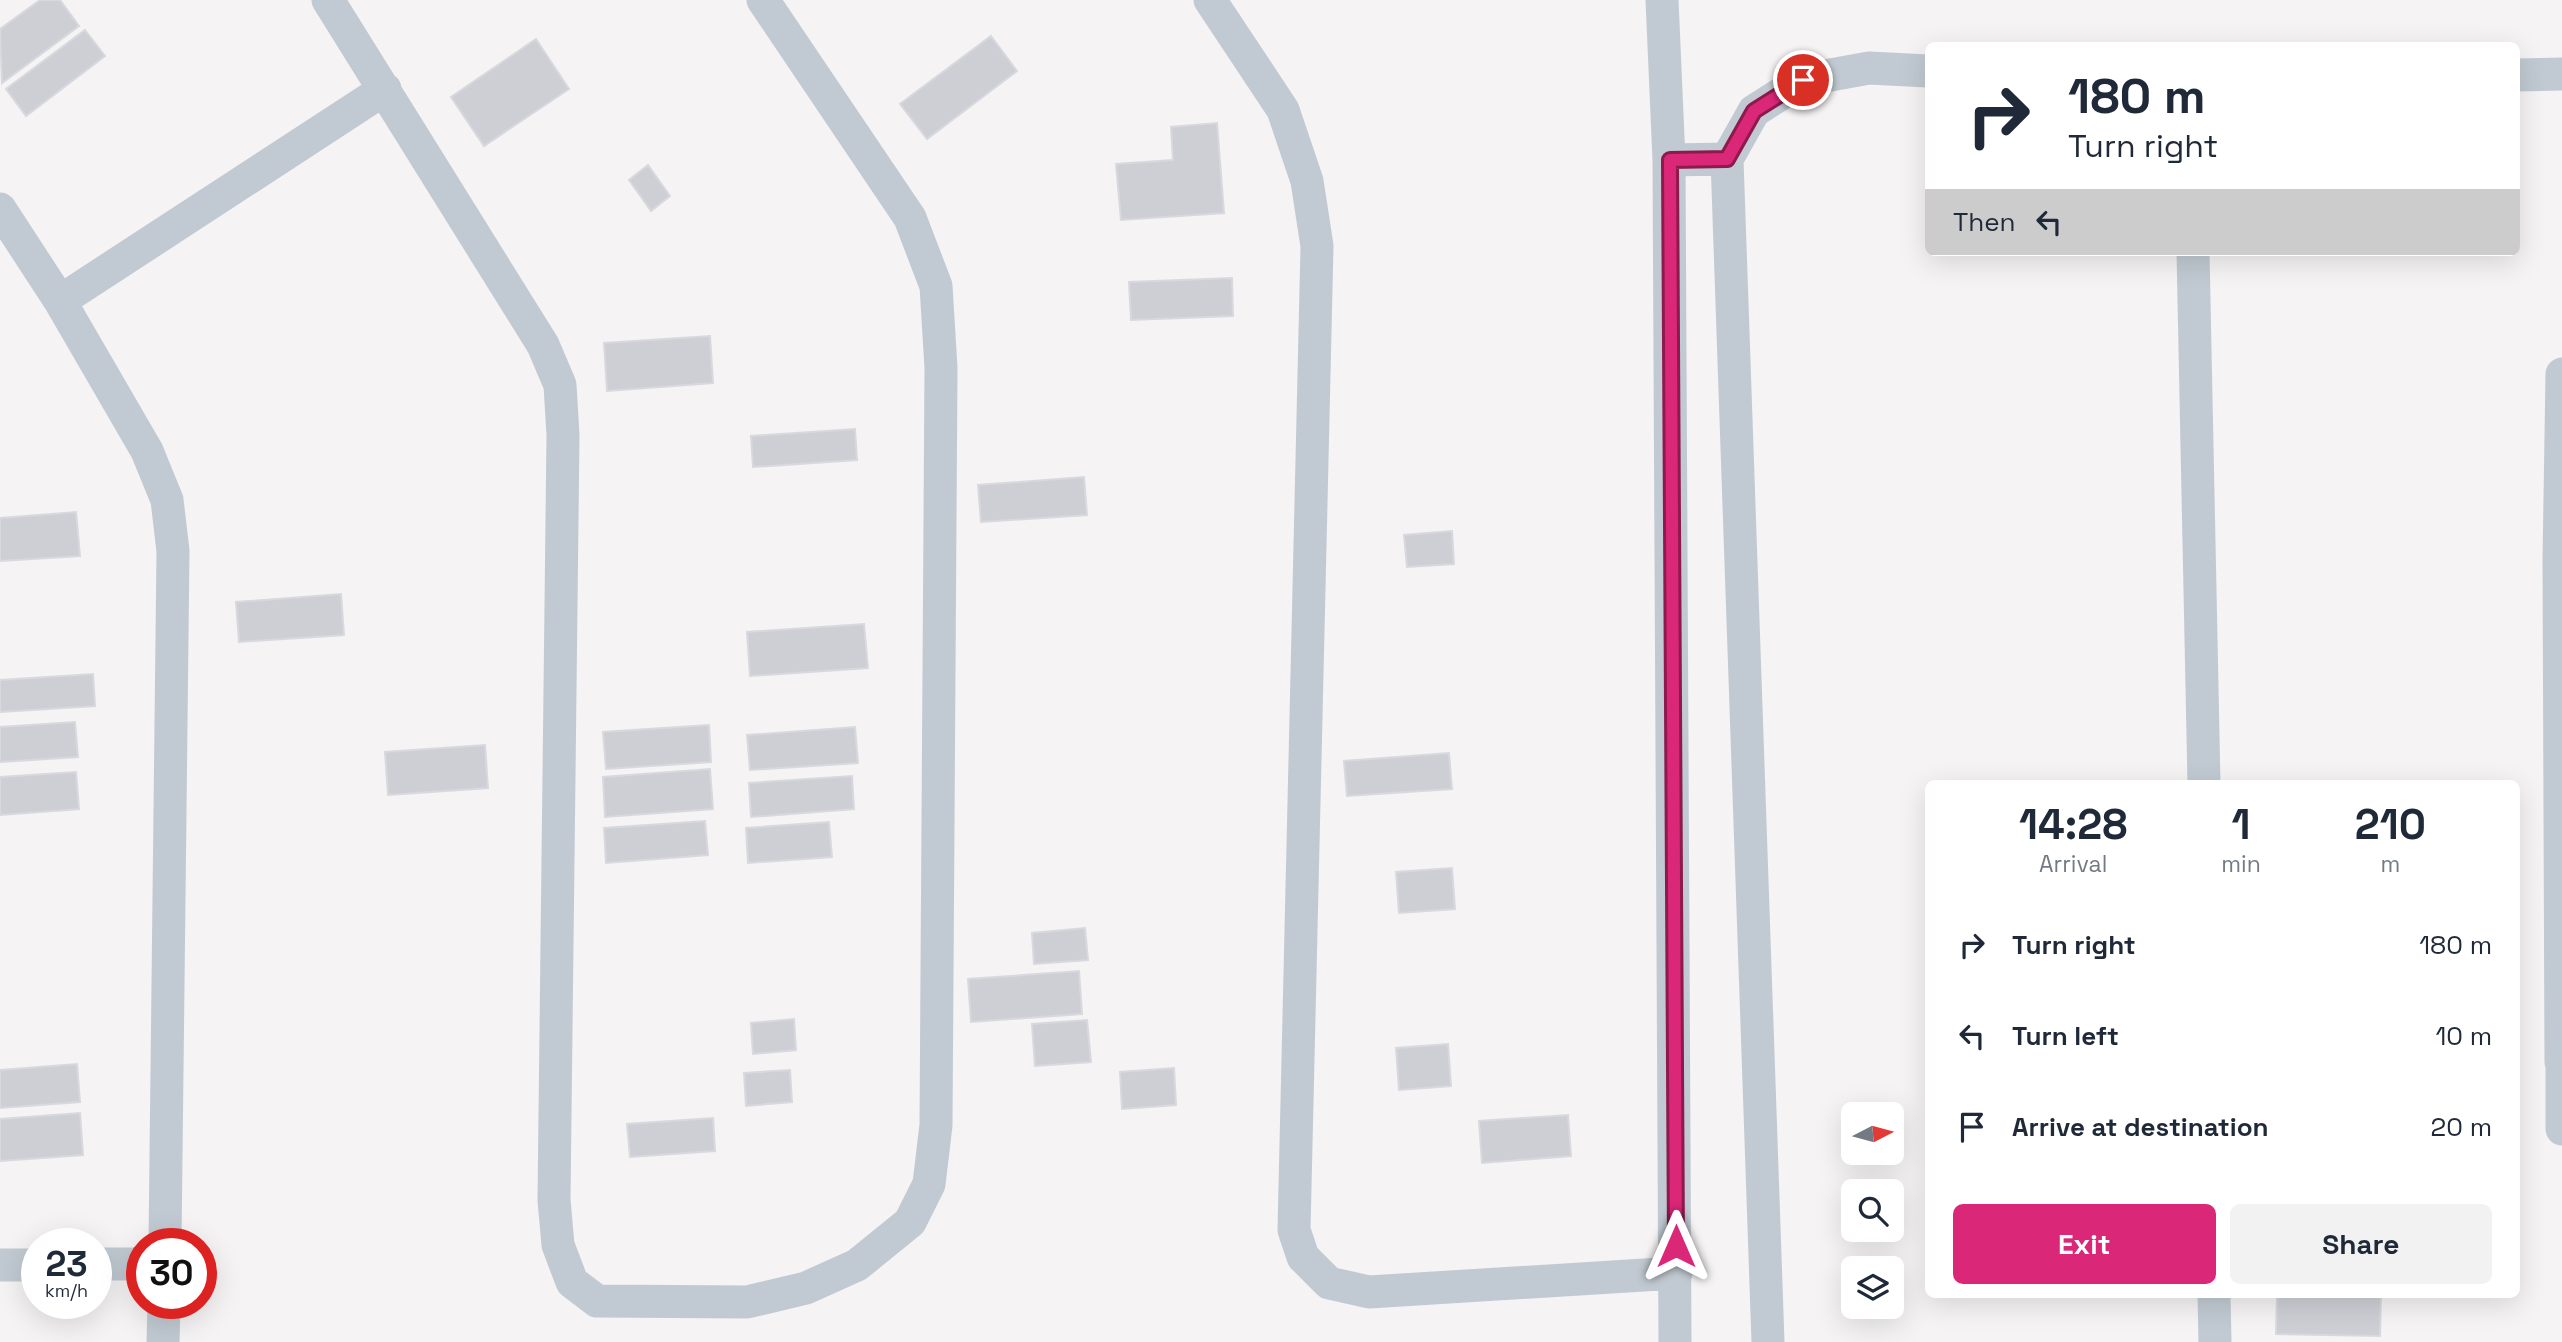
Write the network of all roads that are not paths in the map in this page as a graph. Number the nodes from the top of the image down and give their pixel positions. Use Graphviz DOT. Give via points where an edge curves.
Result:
graph roads {
  1 [pos="328,0"];
  2 [pos="762,0"];
  3 [pos="1210,0"];
  4 [pos="1662,0"];
  5 [pos="1925,71"];
  6 [pos="2562,74"];
  7 [pos="2520,75"];
  8 [pos="384,89"];
  9 [pos="1727,159"];
  10 [pos="1670,160"];
  11 [pos="0,209"];
  12 [pos="2193,256"];
  13 [pos="60,301"];
  14 [pos="2562,374"];
  15 [pos="2204,780"];
  16 [pos="2561,1062"];
  17 [pos="2562,1129"];
  18 [pos="164,1228"];
  19 [pos="0,1265"];
  20 [pos="21,1265"];
  21 [pos="1676,1273"];
  22 [pos="2214,1298"];
  23 [pos="164,1319"];
  24 [pos="163,1342"];
  25 [pos="1675,1342"];
  26 [pos="1768,1342"];
  27 [pos="2215,1342"];
  1 -- 8 [label="street"];
  2 -- 8 [label="street" via="910,218 936,286 941,368 936,1111 929,1184 910,1222 857,1265 806,1288 747,1302 597,1301 572,1282 558,1245 554,1200 560,385 543,345"];
  3 -- 21 [label="street" via="1283,110 1307,181 1317,246 1294,1230 1303,1257 1329,1283 1369,1292"];
  4 -- 10 [label="street"];
  5 -- 9 [label="street" via="1869,68 1803,80 1754,111"];
  6 -- 7 [label="street"];
  8 -- 13 [label="street"];
  9 -- 10 [label="street"];
  9 -- 26 [label="street"];
  10 -- 21 [label="street"];
  11 -- 13 [label="street"];
  12 -- 15 [label="street"];
  13 -- 18 [label="street" via="147,451 167,500 173,551"];
  14 -- 16 [label="street"];
  16 -- 17 [label="street"];
  19 -- 20 [label="street"];
  21 -- 25 [label="street"];
  22 -- 27 [label="street"];
  23 -- 24 [label="street"];
}
